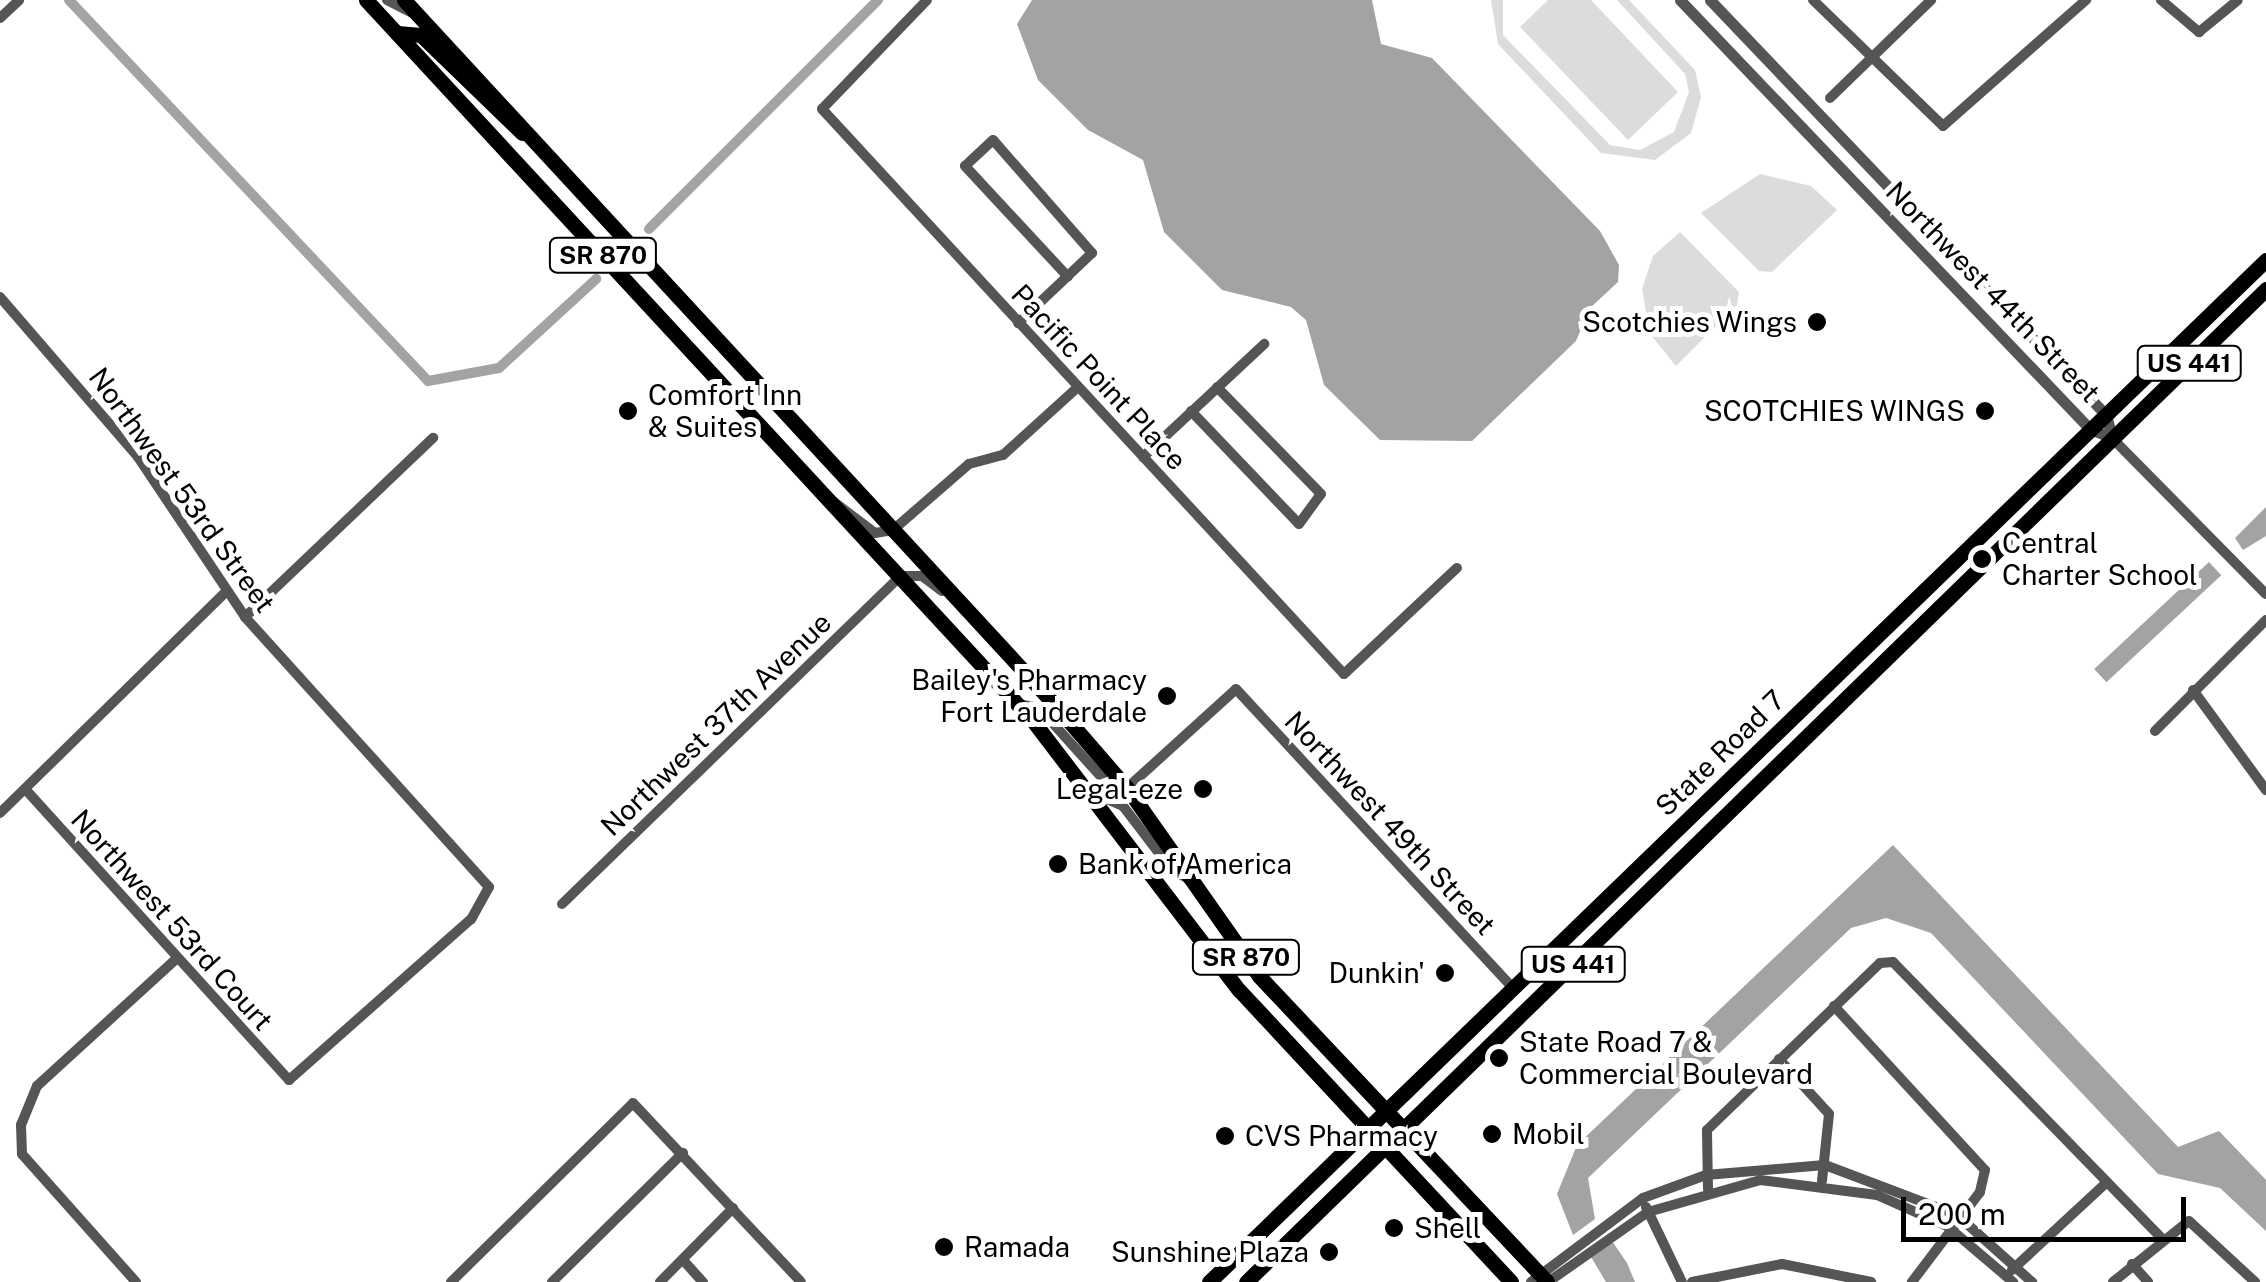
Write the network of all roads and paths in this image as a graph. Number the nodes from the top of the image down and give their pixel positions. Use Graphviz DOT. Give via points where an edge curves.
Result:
graph roads {
  1 [pos="19,0"];
  2 [pos="366,0"];
  3 [pos="387,0"];
  4 [pos="404,0"];
  5 [pos="927,0"];
  6 [pos="1680,0"];
  7 [pos="1710,0"];
  8 [pos="1814,0"];
  9 [pos="1931,0"];
  10 [pos="2086,0"];
  11 [pos="2161,0"];
  12 [pos="2238,0"];
  13 [pos="418,16"];
  14 [pos="0,18"];
  15 [pos="397,33"];
  16 [pos="1870,59"];
  17 [pos="1830,98"];
  18 [pos="532,139"];
  19 [pos="2266,260"];
  20 [pos="1068,277"];
  21 [pos="2266,289"];
  22 [pos="0,298"];
  23 [pos="1018,323"];
  24 [pos="1264,344"];
  25 [pos="1078,387"];
  26 [pos="1218,387"];
  27 [pos="1192,411"];
  28 [pos="2106,415"];
  29 [pos="2090,429"];
  30 [pos="434,438"];
  31 [pos="2112,438"];
  32 [pos="1142,457"];
  33 [pos="829,498"];
  34 [pos="893,530"];
  35 [pos="1456,568"];
  36 [pos="900,576"];
  37 [pos="225,594"];
  38 [pos="2266,594"];
  39 [pos="960,602"];
  40 [pos="245,618"];
  41 [pos="2266,620"];
  42 [pos="2193,690"];
  43 [pos="1018,704"];
  44 [pos="2155,730"];
  45 [pos="24,788"];
  46 [pos="1127,788"];
  47 [pos="2266,790"];
  48 [pos="1098,796"];
  49 [pos="0,812"];
  50 [pos="1193,881"];
  51 [pos="562,904"];
  52 [pos="176,960"];
  53 [pos="1512,987"];
  54 [pos="1834,1006"];
  55 [pos="1778,1060"];
  56 [pos="289,1080"];
  57 [pos="1384,1111"];
  58 [pos="1365,1130"];
  59 [pos="1403,1131"];
  60 [pos="1384,1149"];
  61 [pos="683,1153"];
  62 [pos="1825,1165"];
  63 [pos="1706,1175"];
  64 [pos="1822,1181"];
  65 [pos="2107,1182"];
  66 [pos="1708,1190"];
  67 [pos="1643,1198"];
  68 [pos="733,1208"];
  69 [pos="1648,1212"];
  70 [pos="1957,1215"];
  71 [pos="1947,1226"];
  72 [pos="2160,1238"];
  73 [pos="683,1260"];
  74 [pos="2132,1264"];
  75 [pos="2016,1266"];
  76 [pos="2010,1279"];
  77 [pos="1542,1280"];
  78 [pos="136,1282"];
  79 [pos="451,1282"];
  80 [pos="552,1282"];
  81 [pos="660,1282"];
  82 [pos="703,1282"];
  83 [pos="800,1282"];
  84 [pos="1209,1282"];
  85 [pos="1246,1282"];
  86 [pos="1511,1282"];
  87 [pos="1682,1282"];
  88 [pos="1692,1282"];
  89 [pos="1872,1282"];
  90 [pos="1912,1282"];
  91 [pos="2032,1282"];
  92 [pos="2113,1282"];
  93 [pos="2148,1282"];
  94 [pos="2255,1282"];
  1 -- 14 [label="street"];
  2 -- 15 [label="main road, SR 870"];
  3 -- 13 [label="street"];
  4 -- 13 [label="main road, SR 870"];
  5 -- 23 [label="street, Pacific Point Place" via="822,109"];
  6 -- 29 [label="street, Northwest 44th Street"];
  7 -- 28 [label="street, Northwest 44th Street"];
  8 -- 16 [label="street"];
  9 -- 16 [label="street"];
  10 -- 16 [label="street" via="1943,126"];
  11 -- 12 [label="street" via="2200,32"];
  13 -- 18 [label="main road, SR 870"];
  15 -- 18 [label="main road" via="421,35 501,122"];
  15 -- 33 [label="main road, SR 870"];
  16 -- 17 [label="street"];
  18 -- 34 [label="main road, SR 870"];
  19 -- 28 [label="main road, State Road 7 / US 441"];
  20 -- 20 [label="street" via="1092,254 1087,240 994,140 965,166"];
  20 -- 23 [label="street"];
  21 -- 31 [label="main road, State Road 7 / US 441"];
  22 -- 37 [label="street, Northwest 53rd Street" via="138,458"];
  23 -- 25 [label="street, Pacific Point Place"];
  24 -- 26 [label="street"];
  25 -- 32 [label="street, Pacific Point Place"];
  25 -- 34 [label="street" via="1002,455 969,464"];
  26 -- 27 [label="street"];
  26 -- 27 [label="street" via="1321,494 1299,524"];
  27 -- 32 [label="street"];
  28 -- 29 [label="main road, State Road 7 / US 441"];
  28 -- 31 [label="street, Northwest 44th Street"];
  29 -- 31 [label="street, Northwest 44th Street"];
  29 -- 53 [label="main road, State Road 7 / US 441"];
  30 -- 40 [label="street"];
  31 -- 38 [label="street"];
  31 -- 59 [label="main road, State Road 7 / US 441"];
  32 -- 35 [label="street, Pacific Point Place" via="1344,674"];
  33 -- 34 [label="street" via="874,533"];
  33 -- 36 [label="main road, SR 870"];
  34 -- 39 [label="main road, SR 870"];
  36 -- 39 [label="street" via="922,576"];
  36 -- 43 [label="main road, SR 870"];
  36 -- 51 [label="street, Northwest 37th Avenue"];
  37 -- 40 [label="street, Northwest 53rd Street"];
  37 -- 45 [label="street"];
  39 -- 46 [label="main road, SR 870"];
  40 -- 56 [label="street, Northwest 53rd Street" via="489,887 471,920"];
  41 -- 42 [label="street"];
  42 -- 44 [label="street"];
  42 -- 47 [label="street"];
  43 -- 46 [label="street" via="1039,708 1104,780"];
  43 -- 48 [label="main road, SR 870"];
  45 -- 49 [label="street"];
  45 -- 52 [label="street, Northwest 53rd Court"];
  46 -- 50 [label="main road, SR 870"];
  46 -- 53 [label="street, Northwest 49th Street" via="1236,689"];
  48 -- 50 [label="street" via="1123,806 1171,870"];
  48 -- 58 [label="main road, SR 870" via="1240,990"];
  50 -- 57 [label="main road, SR 870" via="1259,976"];
  52 -- 56 [label="street, Northwest 53rd Court"];
  52 -- 78 [label="street" via="37,1086 21,1125 22,1154"];
  53 -- 57 [label="main road, State Road 7 / US 441"];
  54 -- 55 [label="street"];
  54 -- 65 [label="street" via="1893,962"];
  54 -- 70 [label="street" via="1980,1160 1980,1192"];
  55 -- 62 [label="street" via="1829,1114"];
  55 -- 63 [label="street" via="1706,1130"];
  57 -- 58 [label="main road, State Road 7 / US 441"];
  57 -- 59 [label="main road, SR 870"];
  58 -- 60 [label="main road, SR 870"];
  58 -- 84 [label="main road, State Road 7 / US 441"];
  59 -- 60 [label="main road, State Road 7 / US 441"];
  59 -- 77 [label="main road, SR 870"];
  60 -- 85 [label="main road, State Road 7 / US 441"];
  60 -- 86 [label="main road, SR 870"];
  61 -- 68 [label="street"];
  61 -- 79 [label="street" via="634,1103"];
  61 -- 80 [label="street"];
  62 -- 63 [label="street"];
  62 -- 64 [label="street"];
  62 -- 70 [label="street"];
  63 -- 66 [label="street"];
  63 -- 67 [label="street"];
  64 -- 66 [label="street"];
  64 -- 71 [label="street"];
  65 -- 72 [label="street"];
  65 -- 75 [label="street"];
  66 -- 69 [label="street"];
  67 -- 69 [label="street"];
  67 -- 77 [label="street" via="1572,1245"];
  68 -- 73 [label="street"];
  68 -- 83 [label="street"];
  69 -- 77 [label="street"];
  69 -- 87 [label="street"];
  70 -- 71 [label="street"];
  70 -- 75 [label="street"];
  71 -- 76 [label="street"];
  71 -- 90 [label="street"];
  72 -- 74 [label="street"];
  72 -- 94 [label="street" via="2188,1221"];
  73 -- 81 [label="street"];
  73 -- 82 [label="street"];
  74 -- 92 [label="street"];
  74 -- 93 [label="street"];
  75 -- 76 [label="street"];
  75 -- 91 [label="street"];
  88 -- 89 [label="street" via="1782,1264"];
}
